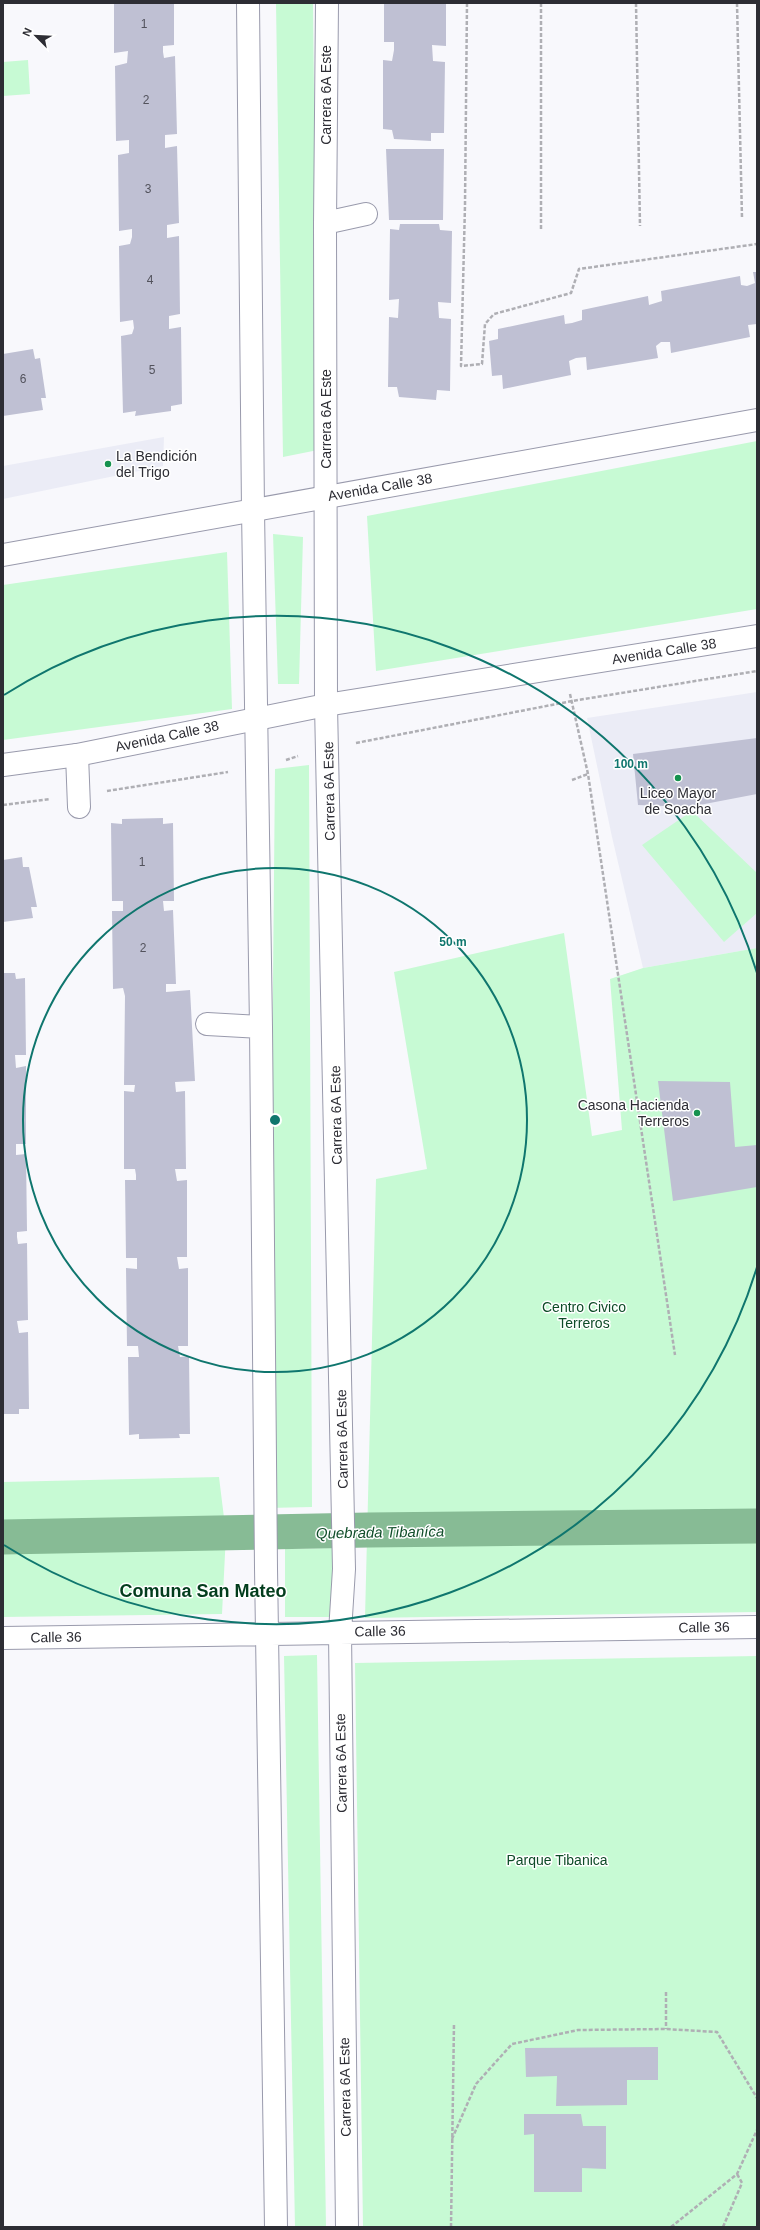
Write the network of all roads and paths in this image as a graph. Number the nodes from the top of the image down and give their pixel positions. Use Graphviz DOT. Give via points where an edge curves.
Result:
graph roads {
  1 [pos="248,3"];
  2 [pos="327,3"];
  3 [pos="467,3"];
  4 [pos="541,3"];
  5 [pos="636,3"];
  6 [pos="737,3"];
  7 [pos="366,214"];
  8 [pos="742,218"];
  9 [pos="325,223"];
  10 [pos="640,226"];
  11 [pos="541,229"];
  12 [pos="757,244"];
  13 [pos="757,420"];
  14 [pos="326,497"];
  15 [pos="253,510"];
  16 [pos="3,555"];
  17 [pos="757,636"];
  18 [pos="564,666"];
  19 [pos="757,671"];
  20 [pos="572,701"];
  21 [pos="326,706"];
  22 [pos="256,718"];
  23 [pos="329,749"];
  24 [pos="78,755"];
  25 [pos="3,765"];
  26 [pos="256,767"];
  27 [pos="588,774"];
  28 [pos="572,780"];
  29 [pos="78,802"];
  30 [pos="3,805"];
  31 [pos="207,1024"];
  32 [pos="261,1027"];
  33 [pos="675,1355"];
  34 [pos="757,1627"];
  35 [pos="340,1632"];
  36 [pos="267,1634"];
  37 [pos="3,1638"];
  38 [pos="666,1992"];
  39 [pos="454,2023"];
  40 [pos="666,2029"];
  41 [pos="757,2098"];
  42 [pos="757,2130"];
  43 [pos="452,2139"];
  44 [pos="737,2174"];
  45 [pos="276,2227"];
  46 [pos="347,2227"];
  47 [pos="451,2227"];
  48 [pos="672,2227"];
  49 [pos="723,2227"];
  1 -- 15 [label="street"];
  2 -- 9 [label="street, Carrera 6A Este"];
  3 -- 12 [label="path" via="466,206 461,366 482,364 485,324 494,314 571,293 579,269"];
  4 -- 11 [label="path"];
  5 -- 10 [label="path"];
  6 -- 8 [label="path"];
  7 -- 9 [label="street"];
  9 -- 14 [label="street, Carrera 6A Este"];
  13 -- 14 [label="street, Avenida Calle 38"];
  14 -- 15 [label="street, Avenida Calle 38"];
  14 -- 21 [label="street, Carrera 6A Este"];
  15 -- 16 [label="street, Avenida Calle 38"];
  15 -- 22 [label="street"];
  17 -- 18 [label="street, Avenida Calle 38"];
  18 -- 20 [label="path"];
  18 -- 21 [label="street, Avenida Calle 38"];
  19 -- 20 [label="path"];
  20 -- 23 [label="path"];
  20 -- 27 [label="path"];
  21 -- 22 [label="street, Avenida Calle 38"];
  21 -- 23 [label="street, Carrera 6A Este"];
  22 -- 24 [label="street, Avenida Calle 38"];
  22 -- 26 [label="street"];
  23 -- 26 [label="path"];
  23 -- 35 [label="street, Carrera 6A Este" via="344,1569"];
  24 -- 25 [label="street, Avenida Calle 38"];
  24 -- 29 [label="street"];
  26 -- 29 [label="path"];
  26 -- 32 [label="street"];
  27 -- 28 [label="path"];
  27 -- 33 [label="path"];
  29 -- 30 [label="path"];
  31 -- 32 [label="street"];
  32 -- 36 [label="street"];
  34 -- 35 [label="street, Calle 36"];
  35 -- 36 [label="street, Calle 36"];
  35 -- 46 [label="street, Carrera 6A Este"];
  36 -- 37 [label="street, Calle 36"];
  36 -- 45 [label="street"];
  38 -- 40 [label="path"];
  39 -- 43 [label="path"];
  40 -- 41 [label="path" via="718,2032"];
  40 -- 43 [label="path" via="578,2030 512,2044 476,2084"];
  42 -- 44 [label="path"];
  43 -- 47 [label="path"];
  44 -- 48 [label="path"];
  44 -- 49 [label="path" via="742,2183"];
}
